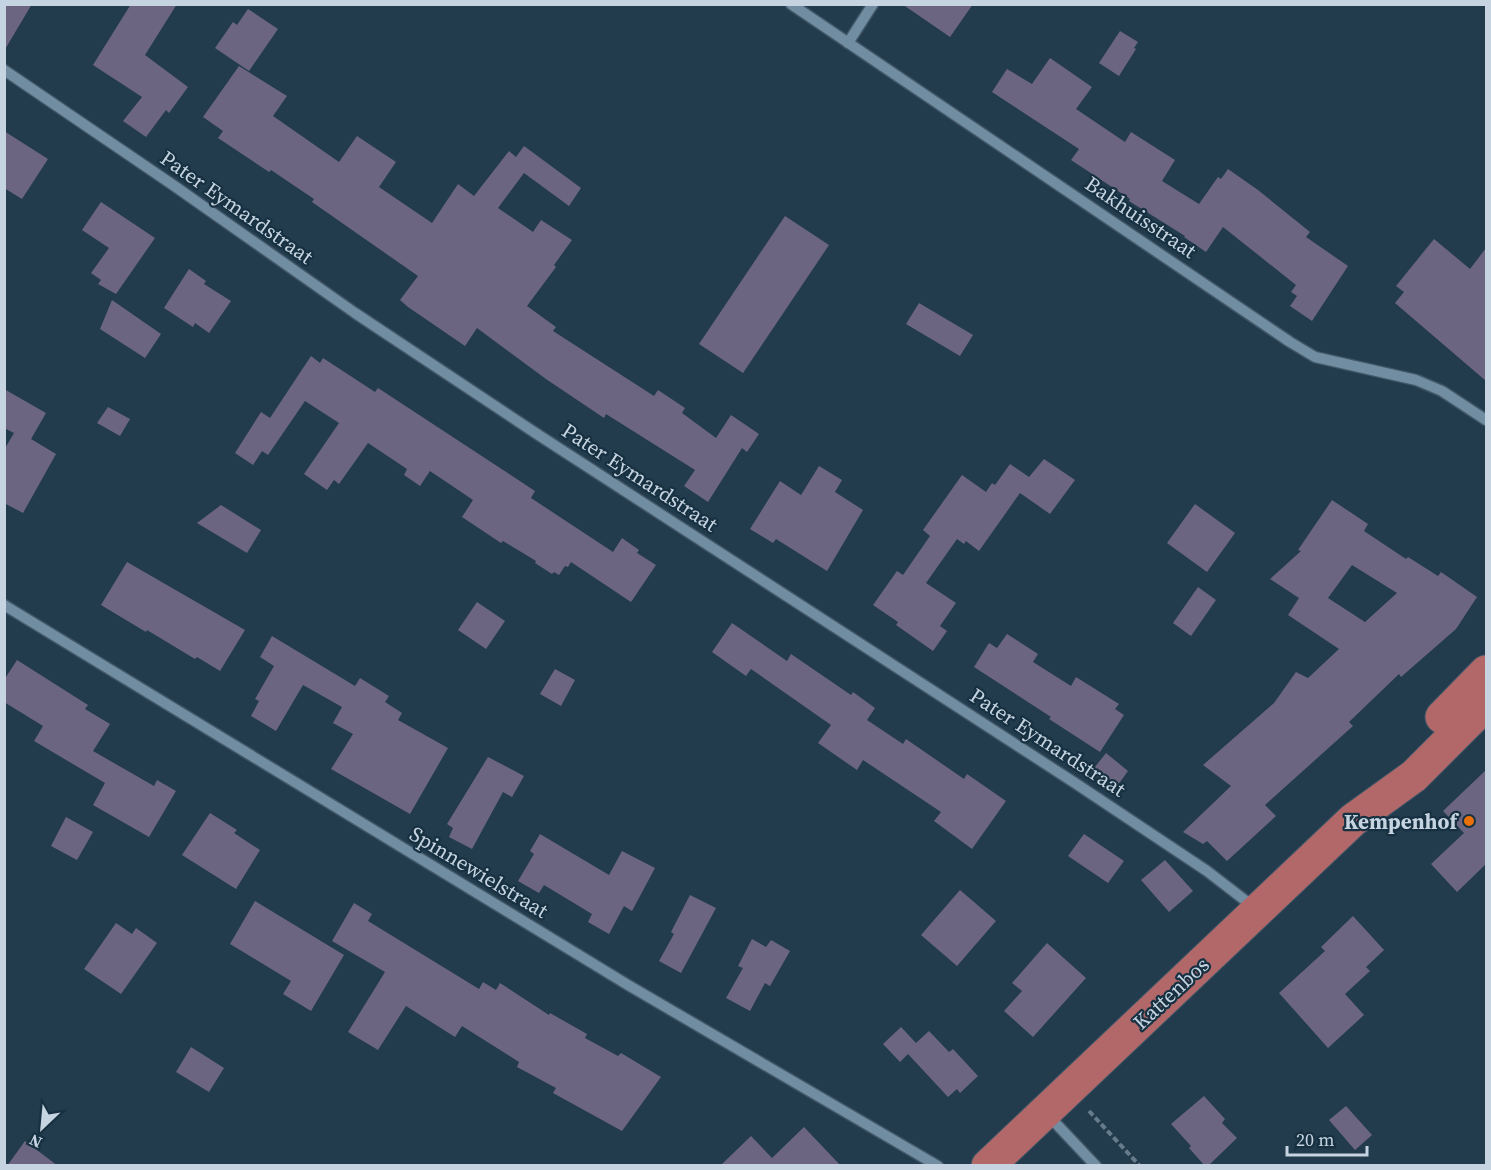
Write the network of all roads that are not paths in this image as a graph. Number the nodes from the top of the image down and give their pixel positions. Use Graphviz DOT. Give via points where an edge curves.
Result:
graph roads {
  1 [pos="791,4"];
  2 [pos="873,4"];
  3 [pos="848,43"];
  4 [pos="4,70"];
  5 [pos="1486,420"];
  6 [pos="4,605"];
  7 [pos="1486,672"];
  8 [pos="1486,704"];
  9 [pos="1353,820"];
  10 [pos="1258,910"];
  11 [pos="1045,1112"];
  12 [pos="938,1166"];
  13 [pos="988,1166"];
  14 [pos="1096,1166"];
  1 -- 3 [label="street, Bakhuisstraat"];
  2 -- 3 [label="street"];
  3 -- 5 [label="street, Bakhuisstraat" via="1315,357 1416,380 1442,391"];
  4 -- 10 [label="street, Pater Eymardstraat" via="355,313 1076,783"];
  6 -- 12 [label="street, Spinnewielstraat" via="628,985"];
  7 -- 9 [label="main road, Kattenbos" via="1398,762"];
  8 -- 9 [label="main road, Kattenbos" via="1414,776"];
  9 -- 10 [label="main road, Kattenbos"];
  10 -- 11 [label="main road, Kattenbos"];
  11 -- 13 [label="main road, Kattenbos"];
  11 -- 14 [label="street"];
}
